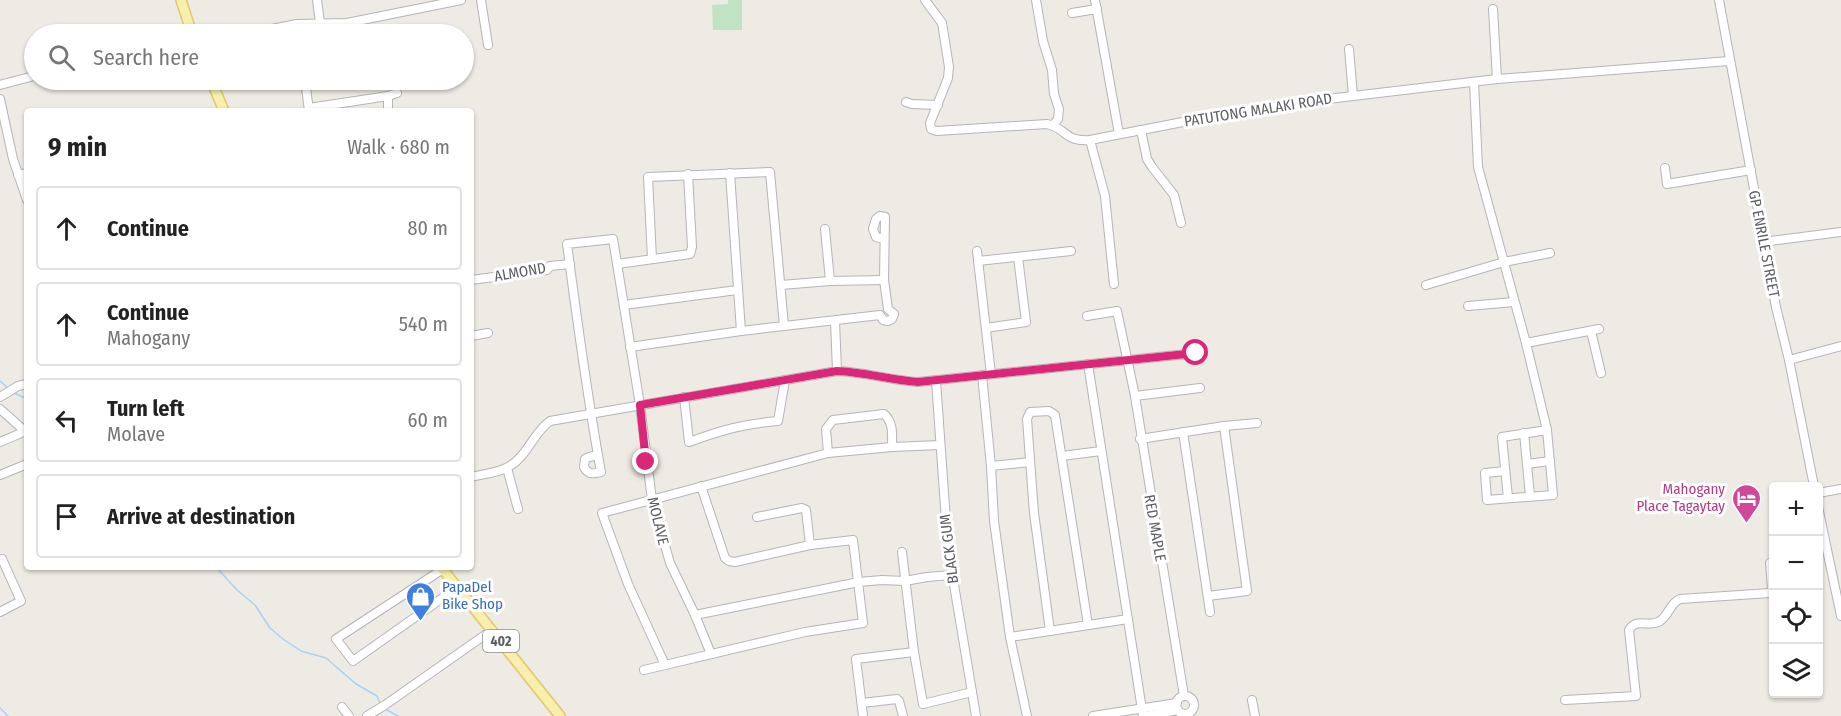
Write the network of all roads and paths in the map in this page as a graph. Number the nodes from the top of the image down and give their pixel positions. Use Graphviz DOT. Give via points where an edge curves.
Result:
graph roads {
  1 [pos="180,0"];
  2 [pos="317,0"];
  3 [pos="461,0"];
  4 [pos="480,0"];
  5 [pos="925,0"];
  6 [pos="1036,0"];
  7 [pos="1095,0"];
  8 [pos="1719,0"];
  9 [pos="1097,9"];
  10 [pos="1493,9"];
  11 [pos="1072,13"];
  12 [pos="320,23"];
  13 [pos="188,24"];
  14 [pos="297,24"];
  15 [pos="488,45"];
  16 [pos="1349,50"];
  17 [pos="1729,61"];
  18 [pos="24,79"];
  19 [pos="1497,79"];
  20 [pos="1474,82"];
  21 [pos="0,85"];
  22 [pos="215,90"];
  23 [pos="306,90"];
  24 [pos="397,93"];
  25 [pos="388,96"];
  26 [pos="1353,96"];
  27 [pos="0,99"];
  28 [pos="906,102"];
  29 [pos="938,105"];
  30 [pos="347,107"];
  31 [pos="223,108"];
  32 [pos="309,108"];
  33 [pos="328,108"];
  34 [pos="388,108"];
  35 [pos="1053,125"];
  36 [pos="1141,130"];
  37 [pos="1119,134"];
  38 [pos="1090,140"];
  39 [pos="1665,168"];
  40 [pos="1750,170"];
  41 [pos="730,173"];
  42 [pos="24,174"];
  43 [pos="688,174"];
  44 [pos="18,175"];
  45 [pos="24,192"];
  46 [pos="1181,223"];
  47 [pos="825,229"];
  48 [pos="1841,232"];
  49 [pos="884,239"];
  50 [pos="1764,242"];
  51 [pos="977,251"];
  52 [pos="1071,251"];
  53 [pos="1550,253"];
  54 [pos="1018,257"];
  55 [pos="652,259"];
  56 [pos="978,261"];
  57 [pos="1504,262"];
  58 [pos="617,264"];
  59 [pos="570,267"];
  60 [pos="474,280"];
  61 [pos="884,280"];
  62 [pos="830,281"];
  63 [pos="1114,284"];
  64 [pos="781,285"];
  65 [pos="1426,285"];
  66 [pos="738,290"];
  67 [pos="1514,302"];
  68 [pos="624,305"];
  69 [pos="1468,306"];
  70 [pos="1087,316"];
  71 [pos="835,321"];
  72 [pos="784,326"];
  73 [pos="986,328"];
  74 [pos="741,332"];
  75 [pos="488,333"];
  76 [pos="474,335"];
  77 [pos="1526,343"];
  78 [pos="1841,346"];
  79 [pos="630,347"];
  80 [pos="1196,353"];
  81 [pos="1126,360"];
  82 [pos="1789,360"];
  83 [pos="1088,364"];
  84 [pos="837,371"];
  85 [pos="1601,373"];
  86 [pos="986,375"];
  87 [pos="785,380"];
  88 [pos="936,381"];
  89 [pos="24,385"];
  90 [pos="1200,388"];
  91 [pos="2,396"];
  92 [pos="1135,396"];
  93 [pos="684,397"];
  94 [pos="640,405"];
  95 [pos="0,409"];
  96 [pos="591,413"];
  97 [pos="1257,423"];
  98 [pos="1224,426"];
  99 [pos="24,430"];
  100 [pos="1547,430"];
  101 [pos="1183,432"];
  102 [pos="24,433"];
  103 [pos="1524,434"];
  104 [pos="1140,439"];
  105 [pos="0,442"];
  106 [pos="940,445"];
  107 [pos="892,447"];
  108 [pos="1101,451"];
  109 [pos="828,453"];
  110 [pos="598,455"];
  111 [pos="1062,456"];
  112 [pos="1030,462"];
  113 [pos="1550,462"];
  114 [pos="1527,464"];
  115 [pos="24,465"];
  116 [pos="991,466"];
  117 [pos="507,468"];
  118 [pos="1505,471"];
  119 [pos="0,475"];
  120 [pos="474,476"];
  121 [pos="1813,482"];
  122 [pos="701,486"];
  123 [pos="1841,489"];
  124 [pos="1823,492"];
  125 [pos="1530,496"];
  126 [pos="1508,498"];
  127 [pos="652,500"];
  128 [pos="518,509"];
  129 [pos="757,517"];
  130 [pos="810,545"];
  131 [pos="1823,551"];
  132 [pos="902,552"];
  133 [pos="2,560"];
  134 [pos="439,570"];
  135 [pos="444,570"];
  136 [pos="4,572"];
  137 [pos="952,575"];
  138 [pos="905,581"];
  139 [pos="859,582"];
  140 [pos="458,587"];
  141 [pos="1838,588"];
  142 [pos="1772,590"];
  143 [pos="1208,596"];
  144 [pos="0,612"];
  145 [pos="1210,612"];
  146 [pos="695,615"];
  147 [pos="1841,616"];
  148 [pos="1128,619"];
  149 [pos="1088,625"];
  150 [pos="492,630"];
  151 [pos="1050,631"];
  152 [pos="1010,637"];
  153 [pos="914,652"];
  154 [pos="711,654"];
  155 [pos="665,665"];
  156 [pos="644,670"];
  157 [pos="972,692"];
  158 [pos="1184,696"];
  159 [pos="1252,700"];
  160 [pos="1565,700"];
  161 [pos="862,703"];
  162 [pos="342,706"];
  163 [pos="1181,711"];
  164 [pos="1144,713"];
  165 [pos="349,716"];
  166 [pos="367,716"];
  167 [pos="560,716"];
  168 [pos="863,716"];
  169 [pos="903,716"];
  170 [pos="976,716"];
  171 [pos="1027,716"];
  172 [pos="1093,716"];
  173 [pos="1255,716"];
  1 -- 13 [label="main road"];
  2 -- 12 [label="street"];
  3 -- 12 [label="street" via="347,23"];
  4 -- 15 [label="street"];
  5 -- 29 [label="street" via="942,23 948,54 948,78"];
  6 -- 35 [label="street" via="1059,109"];
  7 -- 9 [label="street"];
  8 -- 17 [label="street, GP ENRILE STREET"];
  9 -- 11 [label="street"];
  9 -- 37 [label="street"];
  10 -- 19 [label="street"];
  12 -- 14 [label="street"];
  16 -- 26 [label="street"];
  17 -- 19 [label="street, PATUTONG MALAKI ROAD"];
  17 -- 40 [label="street, GP ENRILE STREET"];
  18 -- 21 [label="street"];
  19 -- 20 [label="street, PATUTONG MALAKI ROAD"];
  20 -- 26 [label="street, PATUTONG MALAKI ROAD"];
  20 -- 57 [label="street" via="1478,167"];
  22 -- 31 [label="main road"];
  23 -- 32 [label="street"];
  24 -- 25 [label="street"];
  25 -- 30 [label="street"];
  25 -- 34 [label="street"];
  26 -- 36 [label="street, PATUTONG MALAKI ROAD"];
  27 -- 44 [label="street"];
  28 -- 29 [label="street"];
  29 -- 35 [label="street" via="930,123 931,129 937,131"];
  30 -- 33 [label="street"];
  35 -- 38 [label="street, PATUTONG MALAKI ROAD" via="1072,140"];
  36 -- 37 [label="street, PATUTONG MALAKI ROAD"];
  36 -- 46 [label="street" via="1148,159 1174,195"];
  37 -- 38 [label="street, PATUTONG MALAKI ROAD"];
  38 -- 63 [label="street" via="1105,196"];
  39 -- 40 [label="street" via="1667,184"];
  40 -- 50 [label="street, GP ENRILE STREET"];
  41 -- 43 [label="street"];
  41 -- 64 [label="street" via="770,172"];
  41 -- 66 [label="street"];
  42 -- 44 [label="street"];
  43 -- 55 [label="street" via="690,254"];
  43 -- 55 [label="street" via="648,177"];
  44 -- 45 [label="street"];
  47 -- 62 [label="street"];
  48 -- 50 [label="street"];
  49 -- 61 [label="street"];
  50 -- 82 [label="street, GP ENRILE STREET"];
  51 -- 56 [label="street"];
  52 -- 54 [label="street"];
  53 -- 57 [label="street"];
  54 -- 56 [label="street"];
  54 -- 73 [label="street" via="1026,322"];
  55 -- 58 [label="street"];
  56 -- 73 [label="street"];
  57 -- 65 [label="street"];
  57 -- 67 [label="street"];
  58 -- 59 [label="street, MOLAVE" via="613,239 567,243"];
  58 -- 68 [label="street, MOLAVE"];
  59 -- 60 [label="street, ALMOND"];
  59 -- 96 [label="street"];
  61 -- 62 [label="street"];
  61 -- 71 [label="street" via="892,319 883,320 880,315"];
  62 -- 64 [label="street"];
  64 -- 72 [label="street"];
  66 -- 68 [label="street"];
  66 -- 74 [label="street"];
  67 -- 69 [label="street"];
  67 -- 77 [label="street"];
  68 -- 79 [label="street, MOLAVE"];
  70 -- 81 [label="street, RED MAPLE" via="1117,311"];
  71 -- 72 [label="street"];
  71 -- 84 [label="street"];
  72 -- 74 [label="street"];
  73 -- 86 [label="street"];
  74 -- 79 [label="street"];
  75 -- 76 [label="street"];
  77 -- 85 [label="street" via="1595,330"];
  77 -- 100 [label="street"];
  78 -- 82 [label="street"];
  79 -- 94 [label="street, MOLAVE"];
  80 -- 81 [label="street"];
  81 -- 83 [label="street"];
  81 -- 92 [label="street, RED MAPLE"];
  82 -- 121 [label="street, GP ENRILE STREET"];
  83 -- 86 [label="street"];
  83 -- 108 [label="street"];
  84 -- 87 [label="street"];
  84 -- 88 [label="street" via="902,381"];
  86 -- 88 [label="street"];
  86 -- 116 [label="street"];
  87 -- 93 [label="street"];
  87 -- 93 [label="street" via="778,421 723,429 689,442"];
  88 -- 106 [label="street, BLACK GUM"];
  89 -- 91 [label="street"];
  90 -- 92 [label="street"];
  92 -- 104 [label="street, RED MAPLE"];
  93 -- 94 [label="street"];
  94 -- 96 [label="street"];
  94 -- 127 [label="street, MOLAVE"];
  95 -- 99 [label="street"];
  96 -- 110 [label="street"];
  96 -- 117 [label="street" via="550,421"];
  97 -- 98 [label="street"];
  98 -- 101 [label="street"];
  98 -- 143 [label="street" via="1247,591"];
  100 -- 103 [label="street"];
  100 -- 113 [label="street"];
  101 -- 104 [label="street"];
  101 -- 143 [label="street"];
  102 -- 105 [label="street"];
  103 -- 114 [label="street"];
  103 -- 118 [label="street" via="1502,436"];
  104 -- 158 [label="street, RED MAPLE"];
  106 -- 107 [label="street"];
  106 -- 137 [label="street, BLACK GUM"];
  107 -- 109 [label="street"];
  107 -- 109 [label="street" via="890,419 884,414 832,420 826,429"];
  108 -- 111 [label="street"];
  108 -- 148 [label="street"];
  109 -- 122 [label="street"];
  111 -- 112 [label="street" via="1055,415 1049,411 1030,412"];
  111 -- 149 [label="street"];
  112 -- 116 [label="street"];
  112 -- 151 [label="street"];
  113 -- 114 [label="street"];
  113 -- 125 [label="street" via="1553,495"];
  114 -- 125 [label="street"];
  115 -- 119 [label="street"];
  116 -- 152 [label="street" via="994,521"];
  117 -- 120 [label="street"];
  117 -- 128 [label="street"];
  118 -- 126 [label="street"];
  118 -- 126 [label="street" via="1485,473 1487,500"];
  122 -- 127 [label="street"];
  122 -- 130 [label="street" via="729,561"];
  123 -- 124 [label="street"];
  125 -- 126 [label="street"];
  127 -- 146 [label="street, MOLAVE" via="670,563"];
  127 -- 155 [label="street" via="602,513 628,584"];
  129 -- 130 [label="street" via="806,510"];
  130 -- 139 [label="street" via="853,540"];
  131 -- 141 [label="street"];
  132 -- 138 [label="street"];
  133 -- 136 [label="street"];
  134 -- 140 [label="street" via="336,639 353,661"];
  135 -- 140 [label="main road, 402"];
  136 -- 144 [label="street" via="21,601"];
  137 -- 138 [label="street"];
  137 -- 157 [label="street, BLACK GUM"];
  138 -- 139 [label="street"];
  138 -- 153 [label="street"];
  139 -- 146 [label="street"];
  139 -- 154 [label="street" via="863,623"];
  140 -- 150 [label="main road, 402"];
  141 -- 147 [label="street"];
  142 -- 160 [label="street" via="1680,599 1658,623 1637,623 1629,630 1636,696"];
  143 -- 145 [label="street"];
  146 -- 154 [label="street, MOLAVE"];
  148 -- 149 [label="street"];
  148 -- 164 [label="street"];
  149 -- 151 [label="street"];
  150 -- 166 [label="street"];
  150 -- 167 [label="main road, 402"];
  151 -- 152 [label="street"];
  152 -- 171 [label="street"];
  153 -- 157 [label="street" via="922,704"];
  153 -- 161 [label="street" via="856,659"];
  154 -- 155 [label="street"];
  155 -- 156 [label="street"];
  157 -- 170 [label="street, BLACK GUM"];
  158 -- 163 [label="street" via="1179,699"];
  158 -- 163 [label="street" via="1194,703 1192,710"];
  159 -- 173 [label="street"];
  161 -- 168 [label="street"];
  161 -- 169 [label="street" via="897,699"];
  162 -- 165 [label="street"];
  163 -- 164 [label="street"];
  164 -- 172 [label="street"];
}
